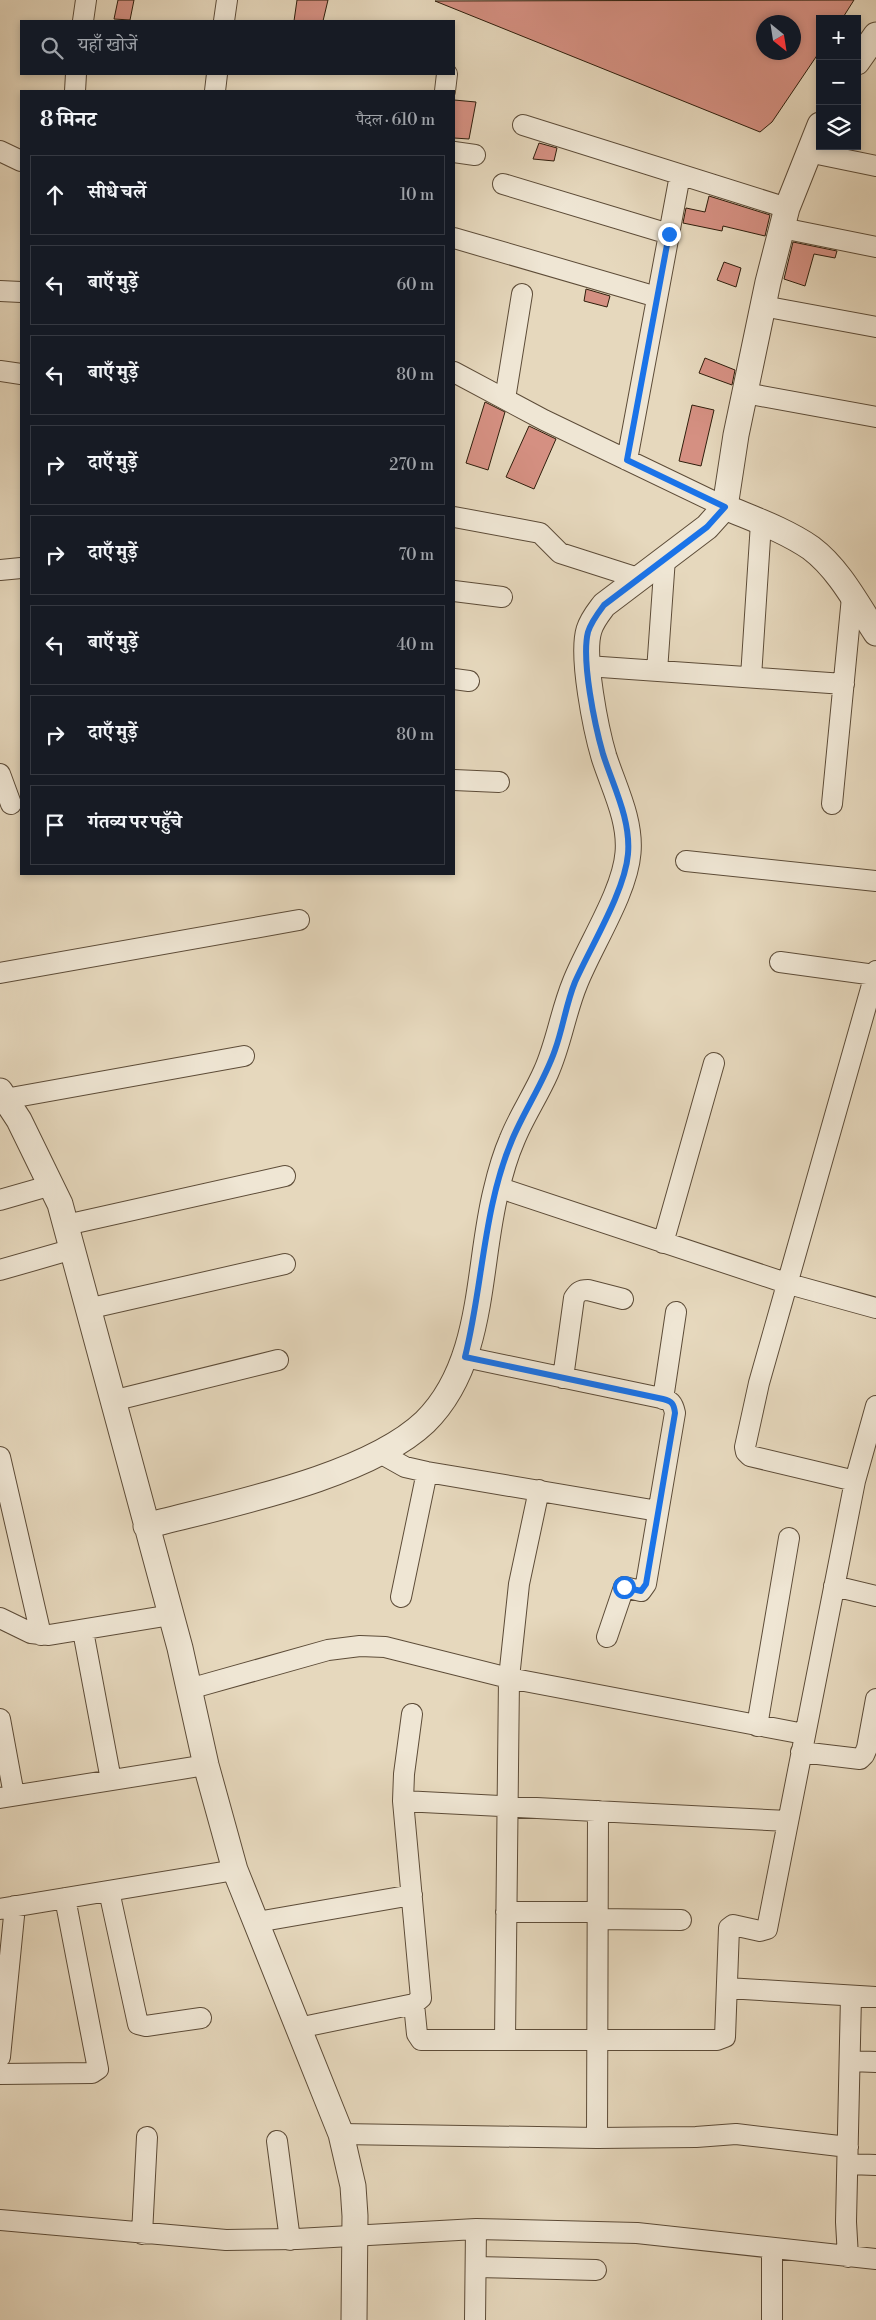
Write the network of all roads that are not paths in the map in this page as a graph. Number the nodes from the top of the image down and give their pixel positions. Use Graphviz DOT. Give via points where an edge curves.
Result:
graph roads {
  1 [pos="86,0"];
  2 [pos="227,0"];
  3 [pos="83,20"];
  4 [pos="224,20"];
  5 [pos="876,35"];
  6 [pos="858,60"];
  7 [pos="76,75"];
  8 [pos="217,75"];
  9 [pos="447,75"];
  10 [pos="75,90"];
  11 [pos="214,90"];
  12 [pos="445,90"];
  13 [pos="523,125"];
  14 [pos="816,133"];
  15 [pos="0,151"];
  16 [pos="455,152"];
  17 [pos="808,152"];
  18 [pos="475,155"];
  19 [pos="20,161"];
  20 [pos="876,166"];
  21 [pos="680,175"];
  22 [pos="503,184"];
  23 [pos="784,218"];
  24 [pos="669,234"];
  25 [pos="455,238"];
  26 [pos="876,247"];
  27 [pos="0,291"];
  28 [pos="20,292"];
  29 [pos="522,294"];
  30 [pos="657,297"];
  31 [pos="763,306"];
  32 [pos="876,327"];
  33 [pos="0,371"];
  34 [pos="455,373"];
  35 [pos="20,374"];
  36 [pos="745,393"];
  37 [pos="505,399"];
  38 [pos="876,417"];
  39 [pos="627,460"];
  40 [pos="725,507"];
  41 [pos="455,517"];
  42 [pos="761,522"];
  43 [pos="665,558"];
  44 [pos="20,568"];
  45 [pos="0,570"];
  46 [pos="638,578"];
  47 [pos="455,592"];
  48 [pos="852,597"];
  49 [pos="502,598"];
  50 [pos="876,633"];
  51 [pos="587,666"];
  52 [pos="657,671"];
  53 [pos="751,677"];
  54 [pos="844,684"];
  55 [pos="0,774"];
  56 [pos="455,780"];
  57 [pos="499,782"];
  58 [pos="11,804"];
  59 [pos="832,804"];
  60 [pos="686,860"];
  61 [pos="876,881"];
  62 [pos="299,920"];
  63 [pos="780,962"];
  64 [pos="876,973"];
  65 [pos="0,974"];
  66 [pos="244,1056"];
  67 [pos="714,1063"];
  68 [pos="3,1095"];
  69 [pos="285,1176"];
  70 [pos="52,1185"];
  71 [pos="497,1187"];
  72 [pos="0,1200"];
  73 [pos="66,1225"];
  74 [pos="664,1243"];
  75 [pos="73,1249"];
  76 [pos="285,1264"];
  77 [pos="0,1270"];
  78 [pos="788,1284"];
  79 [pos="623,1299"];
  80 [pos="876,1308"];
  81 [pos="87,1309"];
  82 [pos="676,1312"];
  83 [pos="465,1357"];
  84 [pos="278,1360"];
  85 [pos="563,1378"];
  86 [pos="663,1399"];
  87 [pos="112,1401"];
  88 [pos="876,1406"];
  89 [pos="380,1452"];
  90 [pos="0,1457"];
  91 [pos="427,1472"];
  92 [pos="855,1481"];
  93 [pos="539,1490"];
  94 [pos="658,1511"];
  95 [pos="146,1526"];
  96 [pos="789,1538"];
  97 [pos="834,1586"];
  98 [pos="876,1596"];
  99 [pos="401,1597"];
  100 [pos="171,1615"];
  101 [pos="0,1618"];
  102 [pos="83,1631"];
  103 [pos="42,1635"];
  104 [pos="607,1637"];
  105 [pos="509,1678"];
  106 [pos="189,1689"];
  107 [pos="876,1699"];
  108 [pos="412,1714"];
  109 [pos="0,1719"];
  110 [pos="757,1726"];
  111 [pos="802,1743"];
  112 [pos="206,1765"];
  113 [pos="111,1780"];
  114 [pos="7,1796"];
  115 [pos="403,1801"];
  116 [pos="507,1806"];
  117 [pos="598,1811"];
  118 [pos="788,1821"];
  119 [pos="235,1870"];
  120 [pos="108,1891"];
  121 [pos="412,1895"];
  122 [pos="65,1898"];
  123 [pos="8,1908"];
  124 [pos="506,1912"];
  125 [pos="598,1916"];
  126 [pos="681,1920"];
  127 [pos="257,1922"];
  128 [pos="727,1988"];
  129 [pos="851,1996"];
  130 [pos="876,1997"];
  131 [pos="414,2004"];
  132 [pos="201,2018"];
  133 [pos="298,2028"];
  134 [pos="504,2039"];
  135 [pos="597,2040"];
  136 [pos="0,2058"];
  137 [pos="850,2061"];
  138 [pos="876,2062"];
  139 [pos="0,2074"];
  140 [pos="341,2134"];
  141 [pos="147,2137"];
  142 [pos="597,2138"];
  143 [pos="277,2141"];
  144 [pos="848,2155"];
  145 [pos="876,2165"];
  146 [pos="0,2220"];
  147 [pos="476,2229"];
  148 [pos="142,2234"];
  149 [pos="354,2235"];
  150 [pos="290,2240"];
  151 [pos="772,2248"];
  152 [pos="848,2257"];
  153 [pos="876,2259"];
  154 [pos="476,2267"];
  155 [pos="596,2270"];
  156 [pos="354,2320"];
  157 [pos="475,2320"];
  158 [pos="772,2320"];
  1 -- 3 [label="street"];
  2 -- 4 [label="street"];
  5 -- 6 [label="street"];
  7 -- 10 [label="street"];
  8 -- 11 [label="street"];
  9 -- 12 [label="street"];
  13 -- 21 [label="street"];
  14 -- 17 [label="street"];
  15 -- 19 [label="street"];
  16 -- 18 [label="street"];
  17 -- 20 [label="street"];
  17 -- 23 [label="street"];
  21 -- 23 [label="street"];
  21 -- 24 [label="street"];
  22 -- 24 [label="street"];
  23 -- 26 [label="street"];
  23 -- 31 [label="street"];
  24 -- 30 [label="street"];
  25 -- 30 [label="street"];
  27 -- 28 [label="street"];
  29 -- 37 [label="street"];
  30 -- 39 [label="street"];
  31 -- 32 [label="street"];
  31 -- 36 [label="street"];
  33 -- 35 [label="street"];
  34 -- 37 [label="street"];
  36 -- 38 [label="street"];
  36 -- 40 [label="street"];
  37 -- 39 [label="street"];
  39 -- 40 [label="street"];
  40 -- 42 [label="street"];
  40 -- 43 [label="street" via="707,527"];
  41 -- 46 [label="street" via="540,533 560,552"];
  42 -- 48 [label="street" via="812,549 832,568"];
  42 -- 53 [label="street"];
  43 -- 46 [label="street"];
  43 -- 52 [label="street"];
  44 -- 45 [label="street"];
  46 -- 51 [label="street" via="604,605 596,616 588,631"];
  47 -- 49 [label="street"];
  48 -- 50 [label="street"];
  48 -- 54 [label="street"];
  51 -- 52 [label="street"];
  51 -- 71 [label="street" via="603,752 628,832 628,853 624,875 574,984 555,1050 512,1141"];
  52 -- 53 [label="street"];
  53 -- 54 [label="street"];
  54 -- 59 [label="street"];
  55 -- 58 [label="street"];
  56 -- 57 [label="street"];
  60 -- 61 [label="street"];
  62 -- 65 [label="street"];
  63 -- 64 [label="street"];
  64 -- 78 [label="street"];
  66 -- 68 [label="street"];
  67 -- 74 [label="street"];
  68 -- 70 [label="street"];
  69 -- 73 [label="street"];
  70 -- 72 [label="street"];
  70 -- 73 [label="street"];
  71 -- 74 [label="street"];
  71 -- 83 [label="street"];
  73 -- 75 [label="street"];
  74 -- 78 [label="street"];
  75 -- 77 [label="street"];
  75 -- 81 [label="street"];
  76 -- 81 [label="street"];
  78 -- 80 [label="street"];
  78 -- 92 [label="street" via="760,1383 746,1452 754,1457"];
  79 -- 85 [label="street" via="588,1290 577,1292"];
  81 -- 87 [label="street"];
  82 -- 86 [label="street"];
  83 -- 85 [label="street"];
  83 -- 89 [label="street" via="452,1386 436,1410 422,1424"];
  84 -- 87 [label="street"];
  85 -- 86 [label="street"];
  86 -- 94 [label="street" via="674,1405 675,1413"];
  87 -- 95 [label="street"];
  88 -- 92 [label="street"];
  89 -- 91 [label="street" via="405,1467"];
  89 -- 95 [label="street" via="293,1487"];
  90 -- 103 [label="street"];
  91 -- 93 [label="street"];
  91 -- 99 [label="street"];
  92 -- 97 [label="street"];
  93 -- 94 [label="street"];
  93 -- 105 [label="street" via="519,1584"];
  94 -- 104 [label="street" via="644,1589 624,1587"];
  95 -- 100 [label="street"];
  96 -- 110 [label="street"];
  97 -- 98 [label="street"];
  97 -- 111 [label="street"];
  100 -- 102 [label="street"];
  100 -- 106 [label="street"];
  101 -- 103 [label="street"];
  102 -- 103 [label="street"];
  102 -- 113 [label="street"];
  105 -- 106 [label="street" via="392,1649 360,1646 328,1650"];
  105 -- 110 [label="street"];
  105 -- 116 [label="street"];
  106 -- 112 [label="street"];
  107 -- 111 [label="street" via="867,1748 860,1759"];
  108 -- 115 [label="street"];
  109 -- 114 [label="street"];
  110 -- 111 [label="street"];
  111 -- 118 [label="street"];
  112 -- 113 [label="street"];
  112 -- 119 [label="street"];
  113 -- 114 [label="street"];
  115 -- 116 [label="street"];
  115 -- 121 [label="street"];
  116 -- 117 [label="street"];
  116 -- 124 [label="street"];
  117 -- 118 [label="street"];
  117 -- 125 [label="street"];
  118 -- 128 [label="street" via="767,1929 760,1931 733,1925 729,1928"];
  119 -- 120 [label="street"];
  119 -- 127 [label="street"];
  120 -- 122 [label="street"];
  120 -- 132 [label="street" via="138,2024 146,2026"];
  121 -- 127 [label="street"];
  121 -- 131 [label="street" via="422,1994"];
  122 -- 123 [label="street"];
  122 -- 139 [label="street" via="98,2069 92,2073"];
  123 -- 136 [label="street"];
  124 -- 125 [label="street"];
  124 -- 134 [label="street"];
  125 -- 126 [label="street"];
  125 -- 135 [label="street"];
  127 -- 133 [label="street"];
  128 -- 129 [label="street"];
  128 -- 135 [label="street" via="726,2033 722,2039"];
  129 -- 130 [label="street"];
  129 -- 137 [label="street"];
  131 -- 133 [label="street"];
  131 -- 134 [label="street" via="417,2034 421,2040"];
  133 -- 140 [label="street"];
  134 -- 135 [label="street"];
  135 -- 142 [label="street"];
  137 -- 138 [label="street"];
  137 -- 144 [label="street"];
  140 -- 142 [label="street"];
  140 -- 149 [label="street" via="353,2186"];
  141 -- 148 [label="street"];
  142 -- 144 [label="street" via="736,2134"];
  143 -- 150 [label="street"];
  144 -- 145 [label="street"];
  144 -- 152 [label="street"];
  146 -- 148 [label="street"];
  147 -- 149 [label="street"];
  147 -- 151 [label="street" via="636,2234"];
  147 -- 154 [label="street"];
  148 -- 150 [label="street" via="226,2240"];
  149 -- 150 [label="street"];
  149 -- 156 [label="street"];
  151 -- 152 [label="street"];
  151 -- 158 [label="street"];
  152 -- 153 [label="street"];
  154 -- 155 [label="street"];
  154 -- 157 [label="street"];
}
